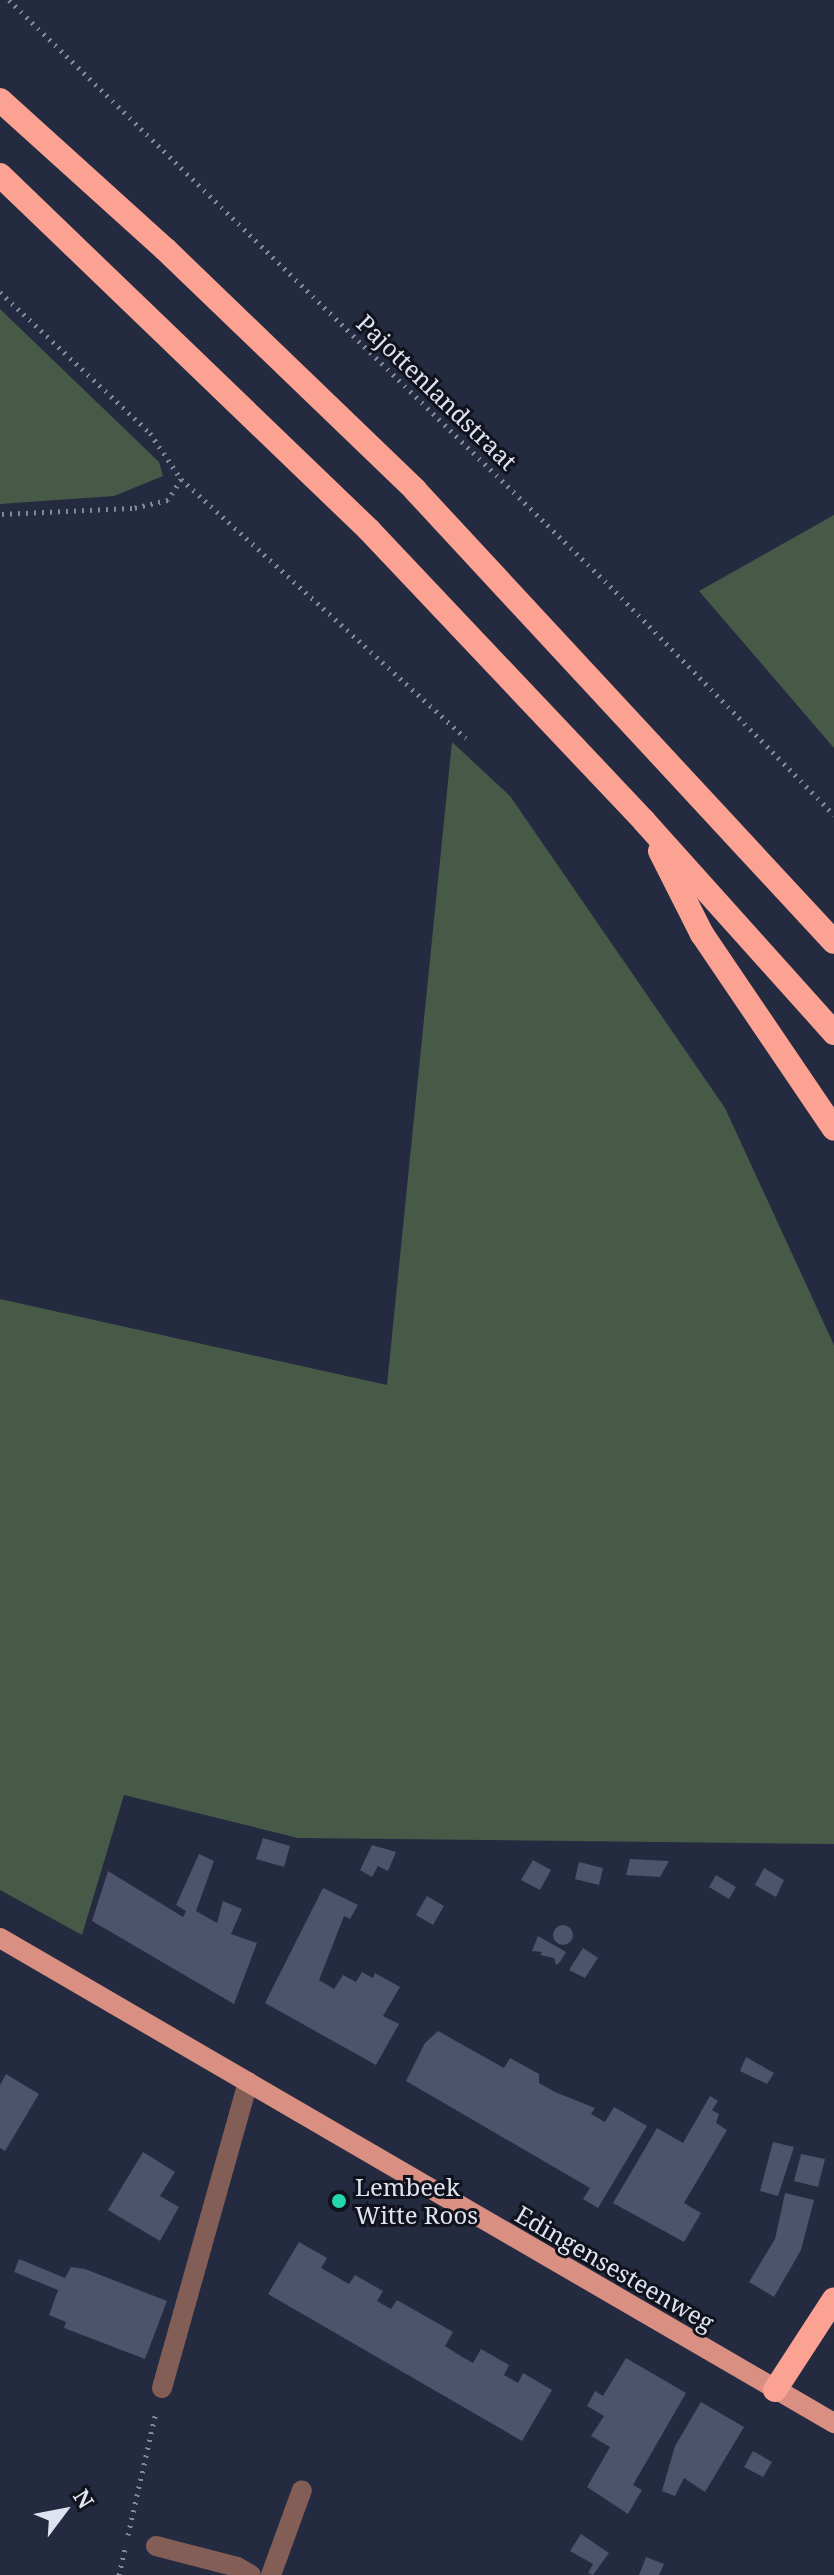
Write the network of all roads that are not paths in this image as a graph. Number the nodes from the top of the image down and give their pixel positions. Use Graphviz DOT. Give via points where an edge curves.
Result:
graph roads {
  1 [pos="0,100"];
  2 [pos="0,175"];
  3 [pos="644,821"];
  4 [pos="834,942"];
  5 [pos="834,1033"];
  6 [pos="834,1129"];
  7 [pos="0,1938"];
  8 [pos="248,2082"];
  9 [pos="834,2299"];
  10 [pos="162,2388"];
  11 [pos="775,2390"];
  12 [pos="834,2423"];
  13 [pos="302,2490"];
  14 [pos="156,2546"];
  15 [pos="251,2575"];
  16 [pos="271,2575"];
  1 -- 4 [label="highway" via="165,249 415,490"];
  2 -- 3 [label="highway" via="369,530"];
  3 -- 5 [label="highway"];
  3 -- 6 [label="highway" via="702,934"];
  7 -- 8 [label="main road, Edingensesteenweg"];
  8 -- 10 [label="street"];
  8 -- 11 [label="main road, Edingensesteenweg"];
  9 -- 11 [label="highway"];
  11 -- 12 [label="main road, Edingensesteenweg"];
  13 -- 16 [label="street"];
  14 -- 15 [label="street"];
}
